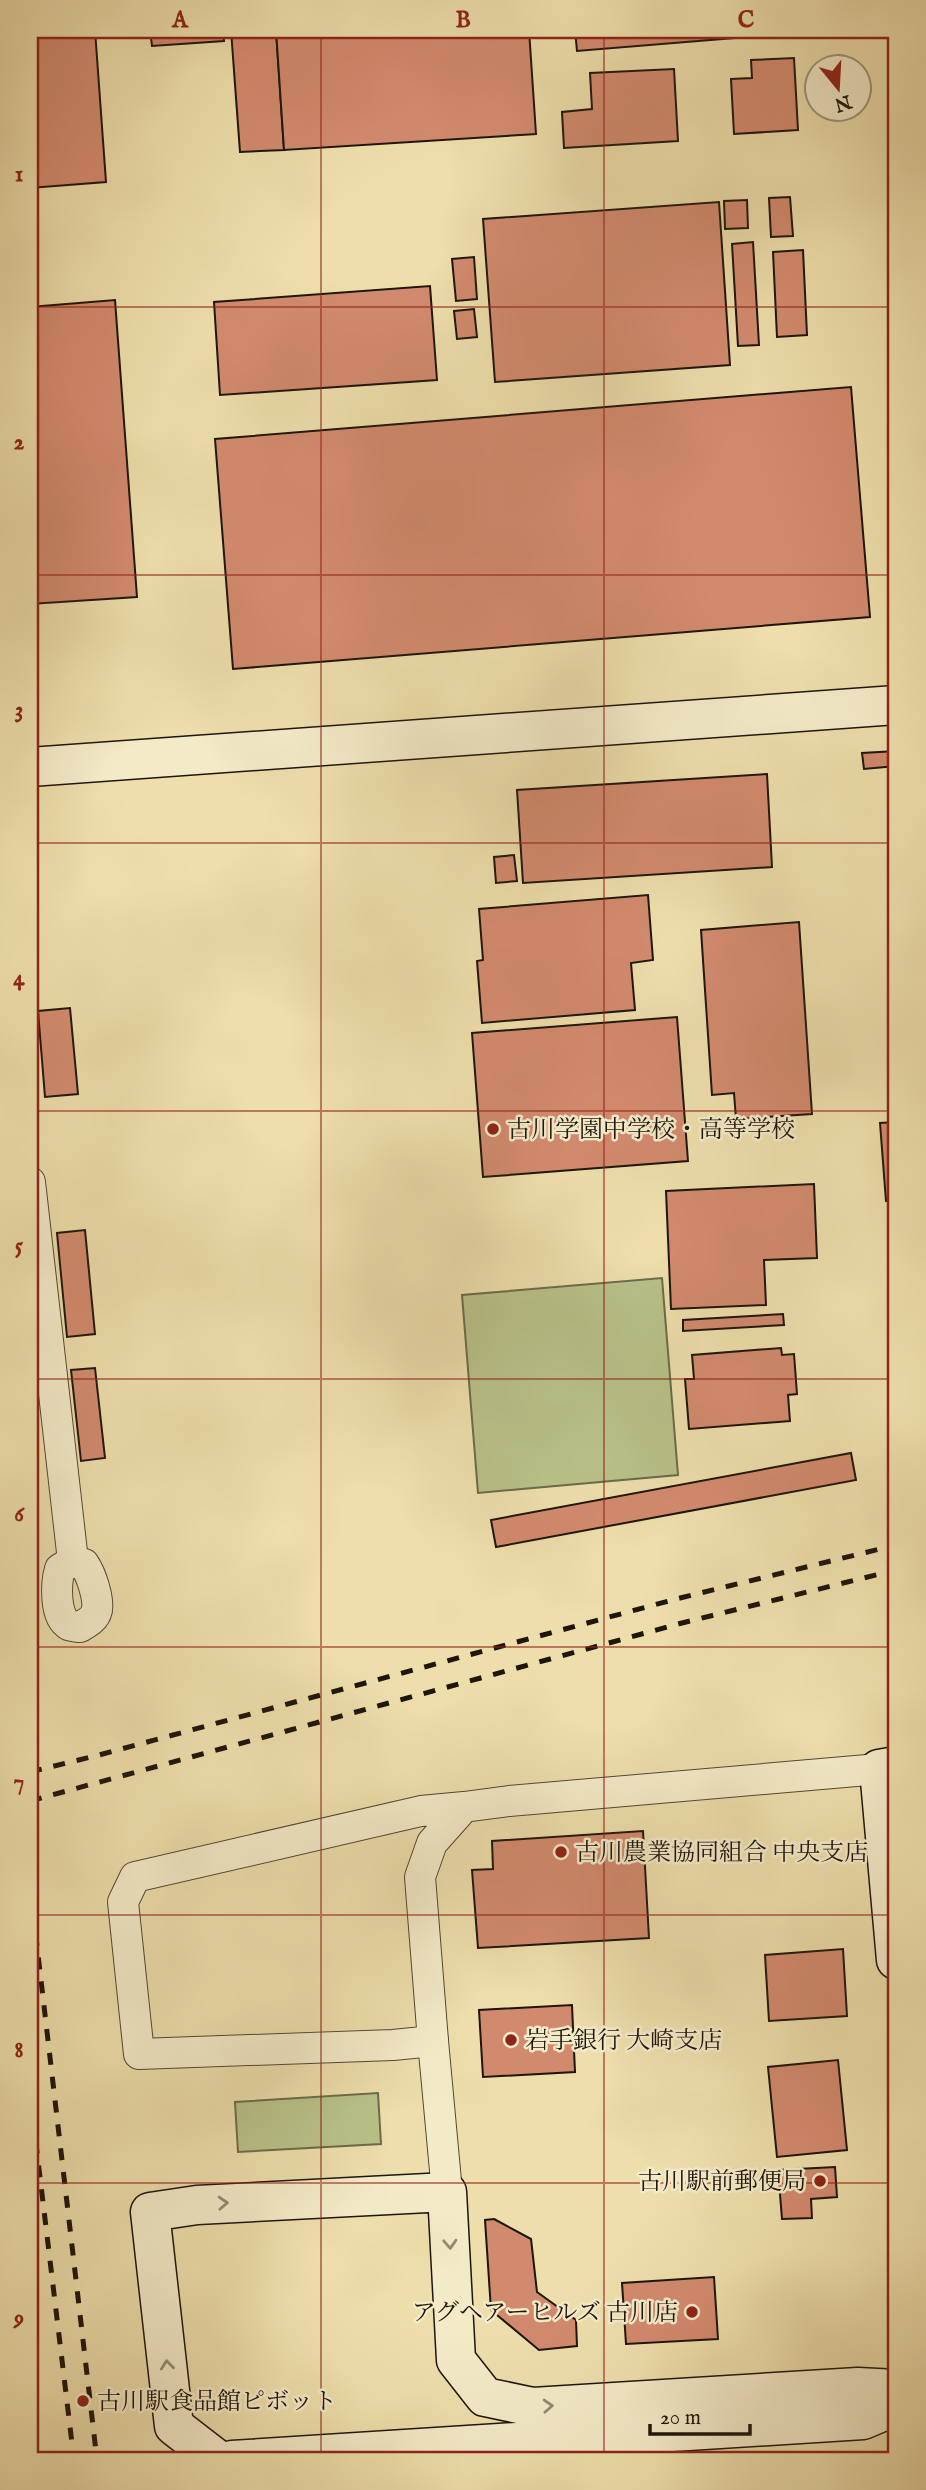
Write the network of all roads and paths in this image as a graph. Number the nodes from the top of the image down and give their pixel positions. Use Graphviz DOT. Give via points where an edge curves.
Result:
graph roads {
  1 [pos="896,705"];
  2 [pos="30,767"];
  3 [pos="30,1182"];
  4 [pos="73,1561"];
  5 [pos="888,1768"];
  6 [pos="464,1807"];
  7 [pos="896,1960"];
  8 [pos="433,2041"];
  9 [pos="447,2192"];
  10 [pos="896,2389"];
  11 [pos="896,2406"];
  12 [pos="432,2454"];
  13 [pos="213,2457"];
  1 -- 2 [label="street"];
  3 -- 4 [label="street"];
  5 -- 6 [label="street"];
  5 -- 7 [label="street"];
  6 -- 8 [label="street" via="432,1843 420,1878"];
  6 -- 8 [label="street" via="421,1811 135,1877 123,1902 139,2054"];
  8 -- 9 [label="street"];
  9 -- 10 [label="street, one-way" via="456,2360 485,2397 533,2407"];
  13 -- 9 [label="street, one-way" via="174,2426 150,2212 197,2205"];
  11 -- 12 [label="street" via="863,2420"];
  12 -- 13 [label="street"];
}
